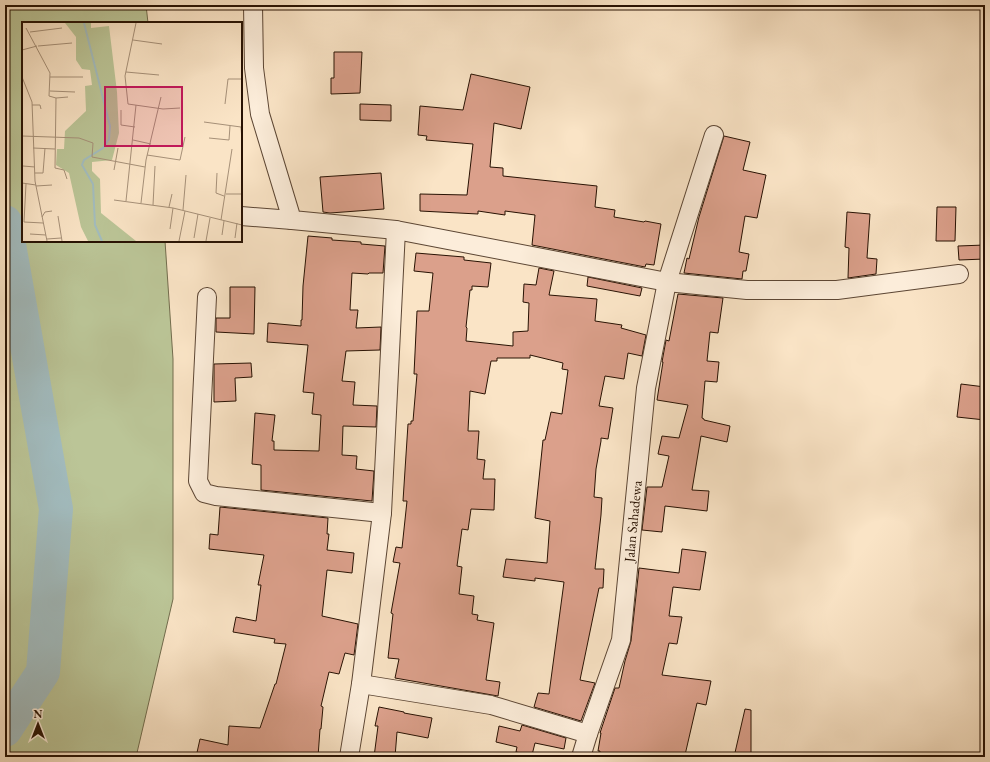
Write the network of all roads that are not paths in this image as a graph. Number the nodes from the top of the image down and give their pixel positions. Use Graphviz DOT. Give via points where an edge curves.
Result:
graph roads {
  1 [pos="253,5"];
  2 [pos="714,135"];
  3 [pos="242,216"];
  4 [pos="292,220"];
  5 [pos="396,230"];
  6 [pos="959,274"];
  7 [pos="667,282"];
  8 [pos="207,297"];
  9 [pos="382,513"];
  10 [pos="361,684"];
  11 [pos="588,734"];
  12 [pos="349,757"];
  13 [pos="581,757"];
  1 -- 4 [label="street" via="254,68 260,114"];
  2 -- 7 [label="street, Jalan Sahadewa"];
  3 -- 4 [label="street"];
  4 -- 5 [label="street"];
  5 -- 7 [label="street"];
  5 -- 9 [label="street"];
  6 -- 7 [label="street" via="837,290 748,290"];
  7 -- 11 [label="street, Jalan Sahadewa" via="646,388 621,640"];
  8 -- 9 [label="street" via="198,481 204,493"];
  9 -- 10 [label="street"];
  10 -- 11 [label="street" via="491,706"];
  10 -- 12 [label="street"];
  11 -- 13 [label="street, Jalan Sahadewa"];
}
